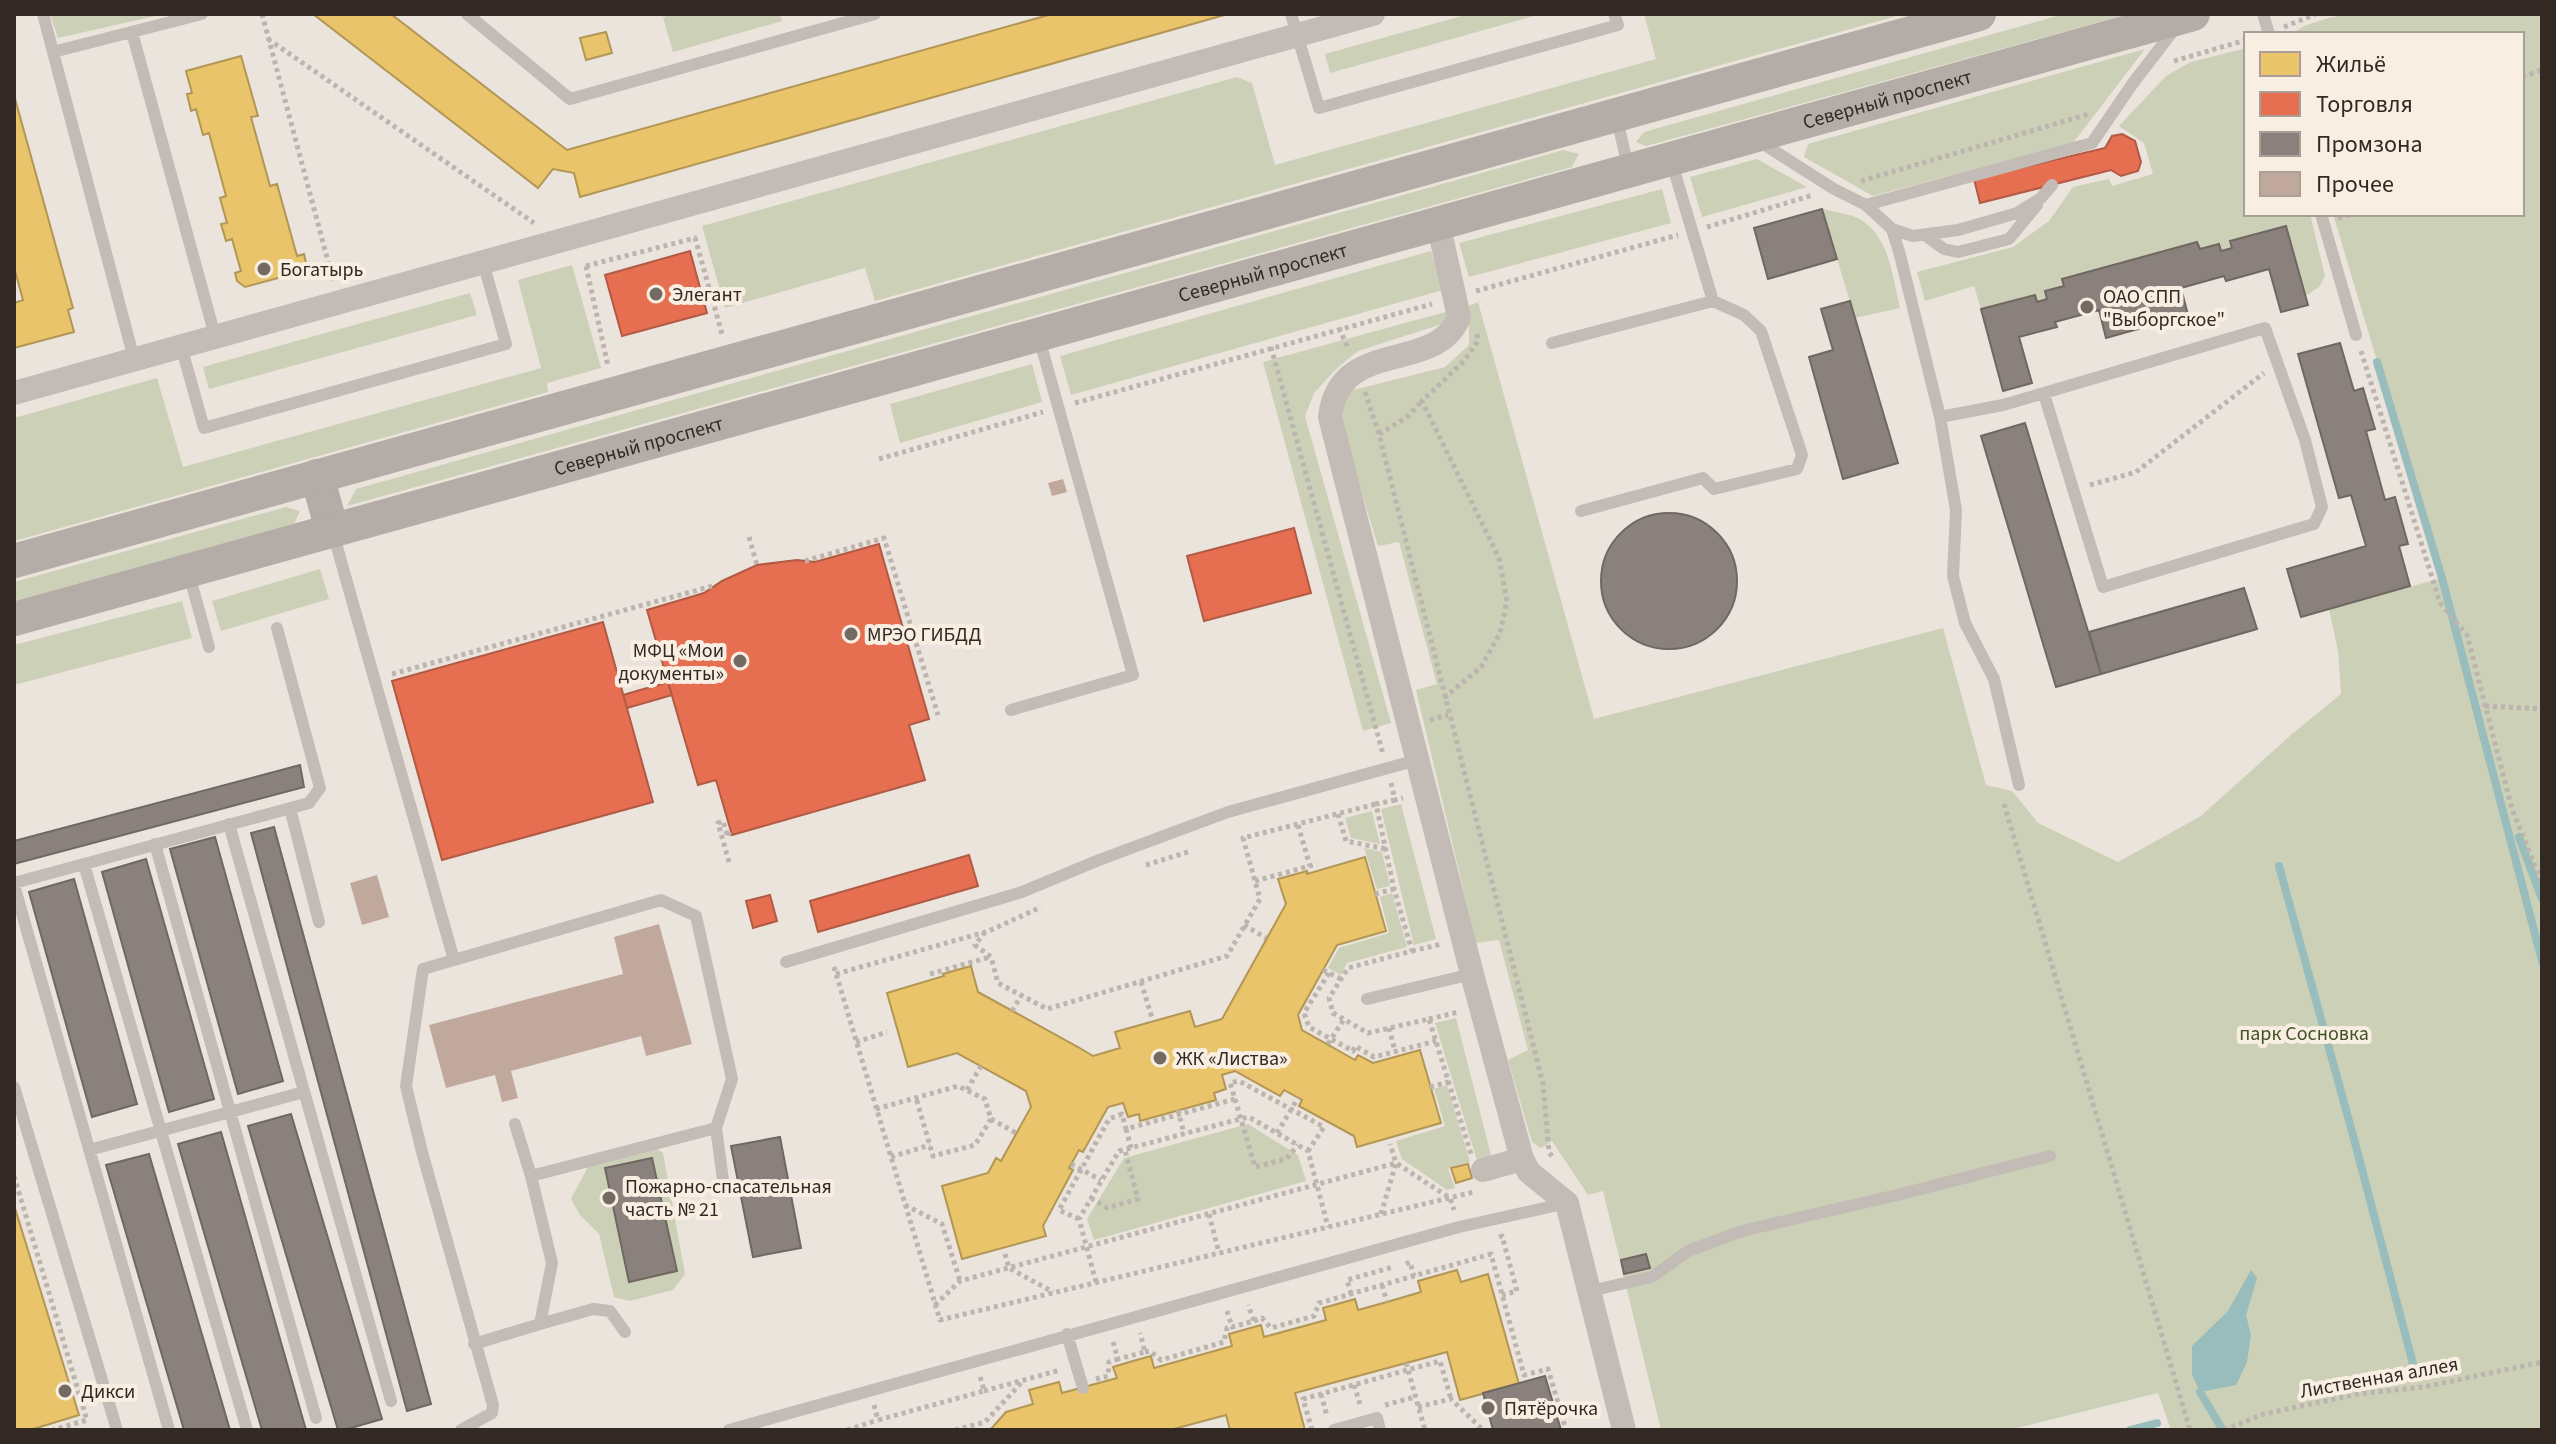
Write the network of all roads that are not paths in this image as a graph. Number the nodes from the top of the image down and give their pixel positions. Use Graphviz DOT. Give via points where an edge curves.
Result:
graph roads {
  1 [pos="43,14"];
  2 [pos="202,14"];
  3 [pos="467,14"];
  4 [pos="875,14"];
  5 [pos="1373,14"];
  6 [pos="1614,14"];
  7 [pos="1979,14"];
  8 [pos="2189,15"];
  9 [pos="1293,25"];
  10 [pos="132,32"];
  11 [pos="53,52"];
  12 [pos="1616,115"];
  13 [pos="1751,137"];
  14 [pos="1670,159"];
  15 [pos="1629,171"];
  16 [pos="2052,185"];
  17 [pos="2041,198"];
  18 [pos="1866,205"];
  19 [pos="2322,216"];
  20 [pos="1438,223"];
  21 [pos="1892,229"];
  22 [pos="1926,236"];
  23 [pos="483,262"];
  24 [pos="1713,301"];
  25 [pos="1038,334"];
  26 [pos="2356,335"];
  27 [pos="215,336"];
  28 [pos="1552,343"];
  29 [pos="181,346"];
  30 [pos="134,359"];
  31 [pos="14,393"];
  32 [pos="2044,394"];
  33 [pos="1940,417"];
  34 [pos="317,476"];
  35 [pos="1581,511"];
  36 [pos="332,530"];
  37 [pos="14,561"];
  38 [pos="188,571"];
  39 [pos="14,619"];
  40 [pos="277,628"];
  41 [pos="209,647"];
  42 [pos="1011,710"];
  43 [pos="1417,760"];
  44 [pos="2019,785"];
  45 [pos="290,808"];
  46 [pos="229,824"];
  47 [pos="155,844"];
  48 [pos="84,864"];
  49 [pos="14,884"];
  50 [pos="319,922"];
  51 [pos="454,960"];
  52 [pos="786,962"];
  53 [pos="1472,974"];
  54 [pos="1367,999"];
  55 [pos="14,1087"];
  56 [pos="304,1092"];
  57 [pos="230,1112"];
  58 [pos="515,1124"];
  59 [pos="716,1128"];
  60 [pos="160,1131"];
  61 [pos="89,1150"];
  62 [pos="2050,1156"];
  63 [pos="1526,1166"];
  64 [pos="531,1176"];
  65 [pos="1480,1177"];
  66 [pos="723,1180"];
  67 [pos="1567,1203"];
  68 [pos="1590,1291"];
  69 [pos="540,1324"];
  70 [pos="625,1332"];
  71 [pos="1067,1334"];
  72 [pos="474,1344"];
  73 [pos="1086,1384"];
  74 [pos="391,1401"];
  75 [pos="316,1418"];
  76 [pos="1331,1425"];
  77 [pos="744,1428"];
  78 [pos="117,1430"];
  79 [pos="169,1430"];
  80 [pos="247,1430"];
  81 [pos="461,1430"];
  82 [pos="729,1430"];
  83 [pos="1380,1430"];
  84 [pos="1624,1430"];
  1 -- 11 [label="lane"];
  2 -- 10 [label="lane"];
  3 -- 4 [label="lane" via="570,99"];
  5 -- 9 [label="street"];
  6 -- 9 [label="lane" via="1618,25 1319,108"];
  7 -- 12 [label="main road"];
  8 -- 13 [label="main road, Северный проспект"];
  8 -- 18 [label="lane" via="2142,70 2088,148"];
  9 -- 23 [label="street"];
  10 -- 11 [label="lane"];
  10 -- 27 [label="lane"];
  11 -- 30 [label="lane"];
  12 -- 15 [label="lane"];
  12 -- 34 [label="main road"];
  13 -- 14 [label="main road, Северный проспект"];
  13 -- 18 [label="lane"];
  14 -- 15 [label="main road, Северный проспект"];
  14 -- 24 [label="lane"];
  15 -- 20 [label="main road, Северный проспект"];
  16 -- 17 [label="lane"];
  17 -- 22 [label="lane" via="2017,213"];
  17 -- 22 [label="lane" via="2009,239 1958,252"];
  18 -- 21 [label="lane"];
  19 -- 26 [label="lane"];
  20 -- 25 [label="main road, Северный проспект"];
  20 -- 43 [label="street" via="1462,295 1454,330 1440,342 1357,370 1342,382 1330,417"];
  21 -- 22 [label="lane"];
  21 -- 33 [label="lane"];
  23 -- 27 [label="street"];
  23 -- 29 [label="lane" via="506,344 204,428"];
  24 -- 28 [label="lane"];
  24 -- 35 [label="lane" via="1744,315 1761,331 1802,455 1797,469 1714,489 1703,478"];
  25 -- 36 [label="main road, Северный проспект"];
  25 -- 42 [label="lane" via="1133,675"];
  27 -- 29 [label="street"];
  29 -- 30 [label="street"];
  30 -- 31 [label="street"];
  32 -- 32 [label="lane" via="2265,328 2305,440 2322,507 2314,524 2103,587"];
  32 -- 33 [label="lane"];
  33 -- 44 [label="lane" via="1956,510 1953,576 1965,623 1994,679"];
  34 -- 36 [label="main road"];
  34 -- 37 [label="main road"];
  36 -- 38 [label="main road, Северный проспект"];
  36 -- 51 [label="lane"];
  38 -- 39 [label="main road, Северный проспект"];
  38 -- 41 [label="lane"];
  40 -- 45 [label="lane" via="320,788 309,803"];
  43 -- 52 [label="lane" via="1228,812 1022,892"];
  43 -- 53 [label="street"];
  45 -- 46 [label="lane"];
  45 -- 50 [label="lane"];
  46 -- 47 [label="lane"];
  46 -- 56 [label="lane"];
  47 -- 48 [label="lane"];
  47 -- 57 [label="lane"];
  48 -- 49 [label="lane"];
  48 -- 60 [label="lane"];
  49 -- 61 [label="lane"];
  51 -- 59 [label="lane" via="661,900 696,916 732,1079"];
  51 -- 72 [label="lane" via="423,969 406,1086"];
  53 -- 54 [label="lane"];
  53 -- 63 [label="street"];
  55 -- 78 [label="lane"];
  56 -- 57 [label="lane"];
  56 -- 74 [label="lane"];
  57 -- 60 [label="lane"];
  57 -- 75 [label="lane"];
  58 -- 64 [label="lane"];
  59 -- 64 [label="lane"];
  59 -- 66 [label="lane"];
  60 -- 61 [label="lane"];
  60 -- 80 [label="lane"];
  61 -- 79 [label="lane"];
  62 -- 68 [label="lane" via="1742,1231 1688,1251 1652,1277"];
  63 -- 65 [label="street"];
  63 -- 67 [label="street"];
  64 -- 69 [label="lane" via="552,1263"];
  67 -- 68 [label="street"];
  67 -- 71 [label="lane" via="1459,1227"];
  68 -- 84 [label="street"];
  69 -- 70 [label="lane" via="593,1309 610,1311"];
  69 -- 72 [label="lane"];
  71 -- 73 [label="lane"];
  71 -- 77 [label="lane"];
  72 -- 81 [label="lane" via="492,1413"];
  76 -- 83 [label="lane" via="1377,1418"];
  77 -- 82 [label="lane"];
}
